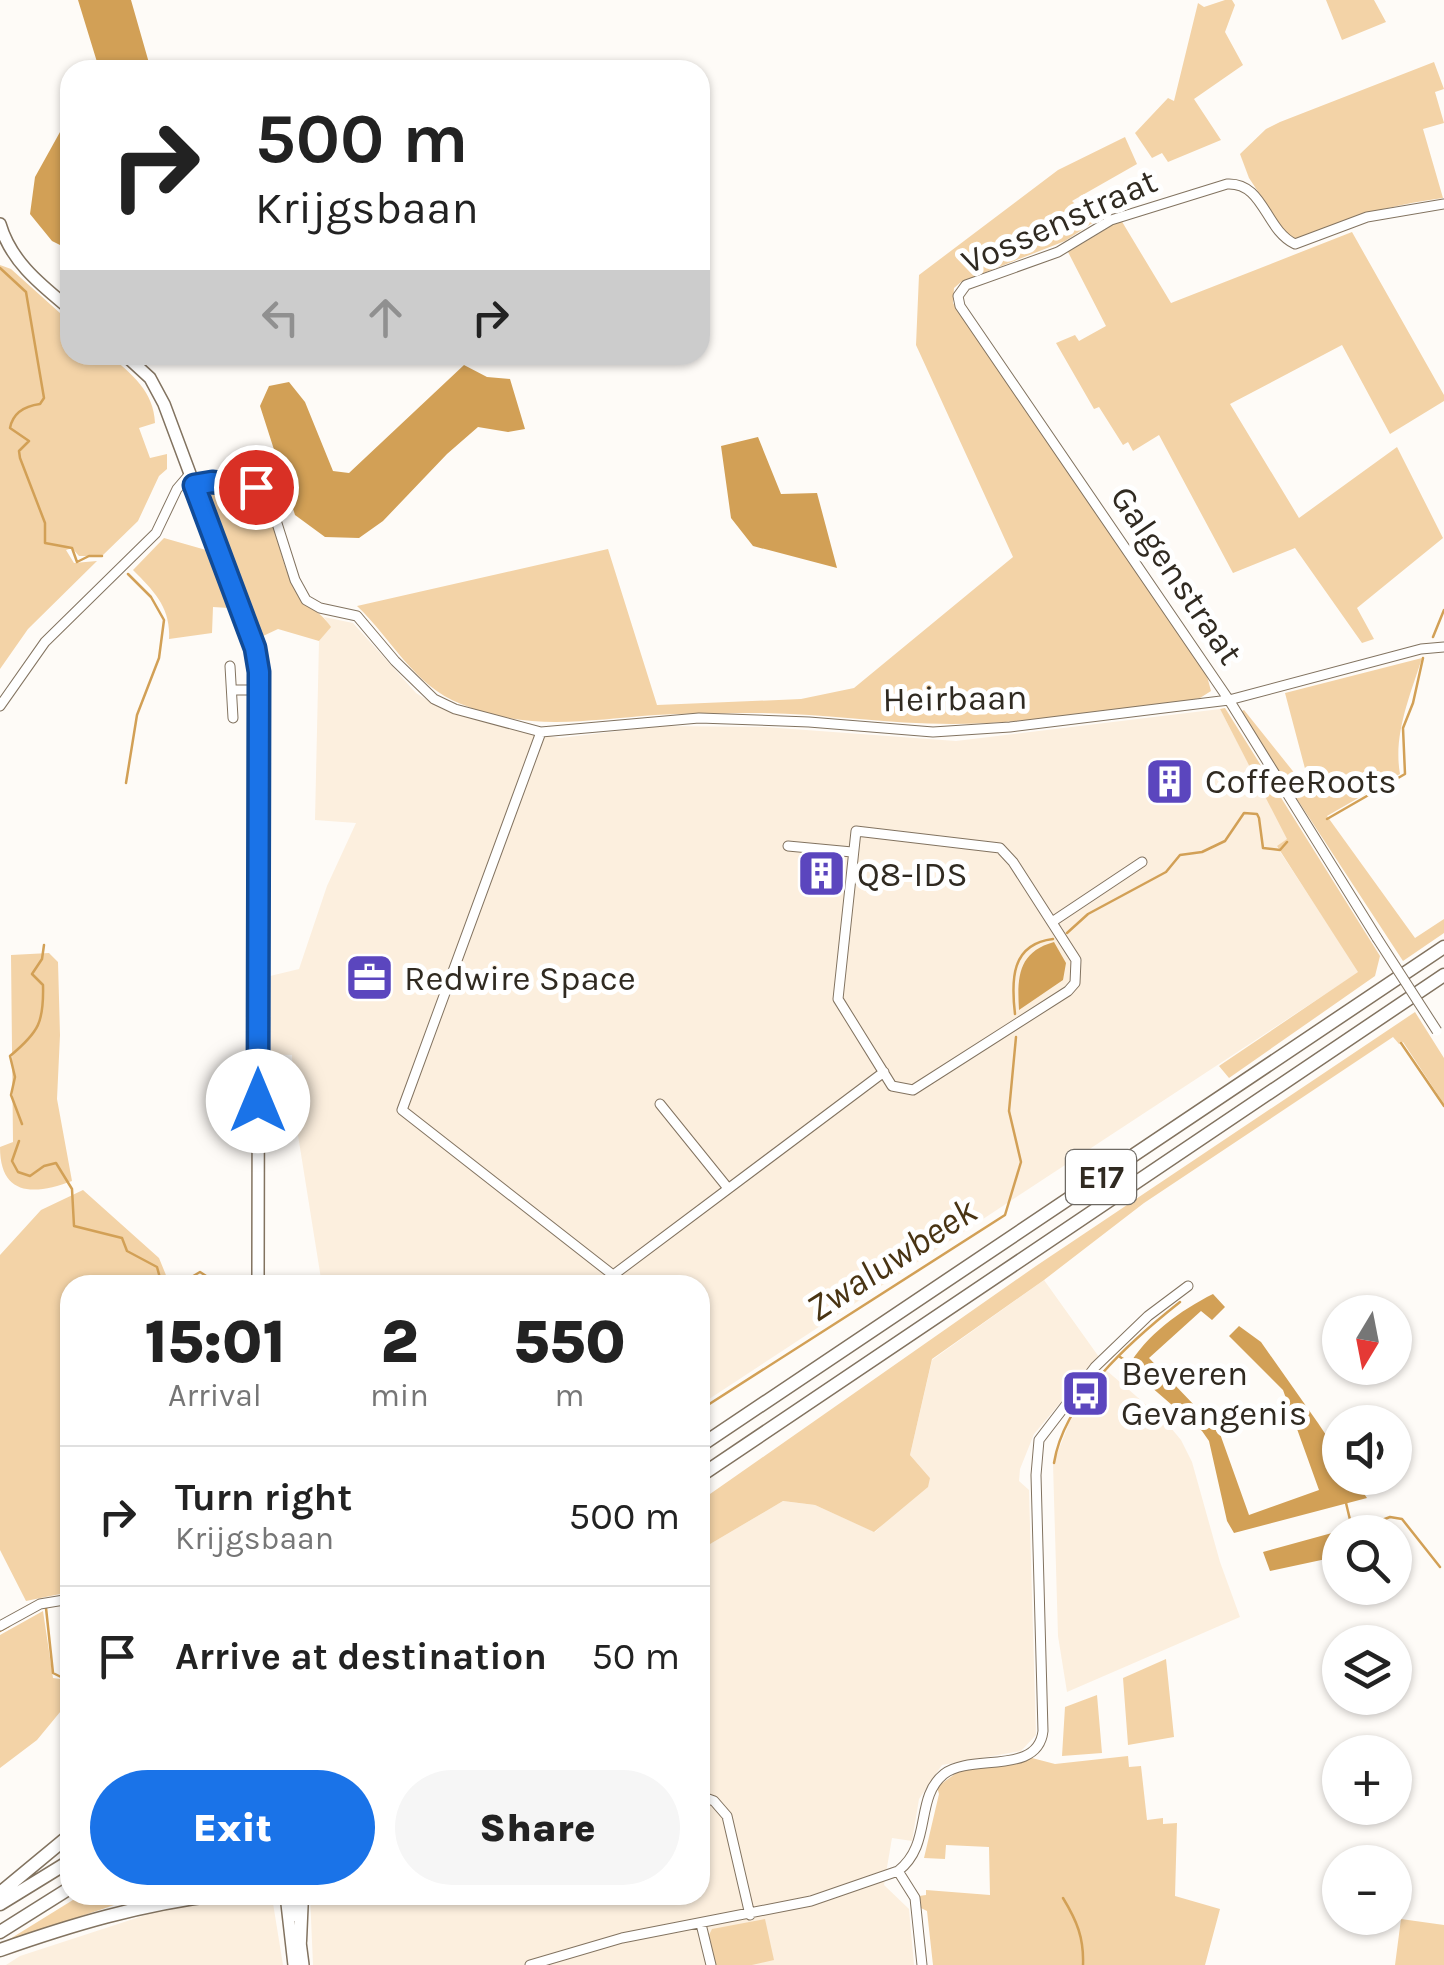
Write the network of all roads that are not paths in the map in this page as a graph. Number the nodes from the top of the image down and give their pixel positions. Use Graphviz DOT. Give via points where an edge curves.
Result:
graph roads {
  1 [pos="1444,204"];
  2 [pos="0,224"];
  3 [pos="958,296"];
  4 [pos="60,300"];
  5 [pos="136,365"];
  6 [pos="191,480"];
  7 [pos="1444,647"];
  8 [pos="230,666"];
  9 [pos="233,690"];
  10 [pos="259,690"];
  11 [pos="1229,700"];
  12 [pos="0,706"];
  13 [pos="233,718"];
  14 [pos="542,732"];
  15 [pos="788,846"];
  16 [pos="852,852"];
  17 [pos="1142,862"];
  18 [pos="1052,922"];
  19 [pos="1444,947"];
  20 [pos="1444,974"];
  21 [pos="1444,1043"];
  22 [pos="884,1072"];
  23 [pos="660,1104"];
  24 [pos="727,1187"];
  25 [pos="258,1275"];
  26 [pos="612,1275"];
  27 [pos="1188,1286"];
  28 [pos="710,1439"];
  29 [pos="710,1469"];
  30 [pos="60,1601"];
  31 [pos="0,1626"];
  32 [pos="710,1800"];
  33 [pos="60,1843"];
  34 [pos="60,1867"];
  35 [pos="898,1870"];
  36 [pos="0,1894"];
  37 [pos="60,1894"];
  38 [pos="0,1904"];
  39 [pos="161,1905"];
  40 [pos="287,1905"];
  41 [pos="295,1905"];
  42 [pos="302,1905"];
  43 [pos="750,1915"];
  44 [pos="701,1924"];
  45 [pos="0,1932"];
  46 [pos="300,1941"];
  47 [pos="0,1950"];
  48 [pos="294,1965"];
  49 [pos="302,1965"];
  50 [pos="530,1965"];
  51 [pos="710,1965"];
  52 [pos="922,1965"];
  1 -- 3 [label="street, Vossenstraat" via="1366,217 1295,244 1279,235 1252,189 1227,184 1111,220 1058,252 966,285"];
  2 -- 4 [label="main road" via="20,263"];
  3 -- 11 [label="street, Galgenstraat"];
  5 -- 6 [label="main road" via="164,404"];
  6 -- 10 [label="main road" via="255,648"];
  6 -- 12 [label="street" via="176,488 156,533 44,642"];
  6 -- 14 [label="street, Heirbaan" via="256,487 268,495 306,600 357,616 434,699"];
  7 -- 11 [label="street, Galgenstraat"];
  8 -- 9 [label="street"];
  9 -- 10 [label="street"];
  9 -- 13 [label="street"];
  10 -- 25 [label="main road"];
  11 -- 14 [label="street, Heirbaan" via="949,731 716,718"];
  11 -- 21 [label="street, bridge"];
  14 -- 26 [label="street" via="402,1110"];
  15 -- 16 [label="street"];
  16 -- 18 [label="street" via="856,832 995,846"];
  16 -- 22 [label="street" via="838,999"];
  17 -- 18 [label="street"];
  18 -- 22 [label="street" via="1076,960 1068,991 914,1090 892,1086"];
  19 -- 28 [label="highway, E17"];
  20 -- 29 [label="highway, E17"];
  22 -- 24 [label="street"];
  23 -- 24 [label="street"];
  24 -- 26 [label="street"];
  27 -- 35 [label="street" via="1095,1367 1039,1440 1042,1741 1025,1756 944,1775 929,1798 920,1844"];
  30 -- 31 [label="street"];
  32 -- 43 [label="street" via="726,1816"];
  33 -- 36 [label="highway"];
  34 -- 38 [label="highway"];
  35 -- 43 [label="street"];
  35 -- 52 [label="street" via="915,1898"];
  37 -- 45 [label="highway"];
  39 -- 47 [label="highway"];
  40 -- 48 [label="main road"];
  41 -- 46 [label="main road"];
  42 -- 46 [label="highway"];
  43 -- 44 [label="street"];
  44 -- 50 [label="street" via="594,1944"];
  44 -- 51 [label="street"];
  46 -- 49 [label="main road"];
}
